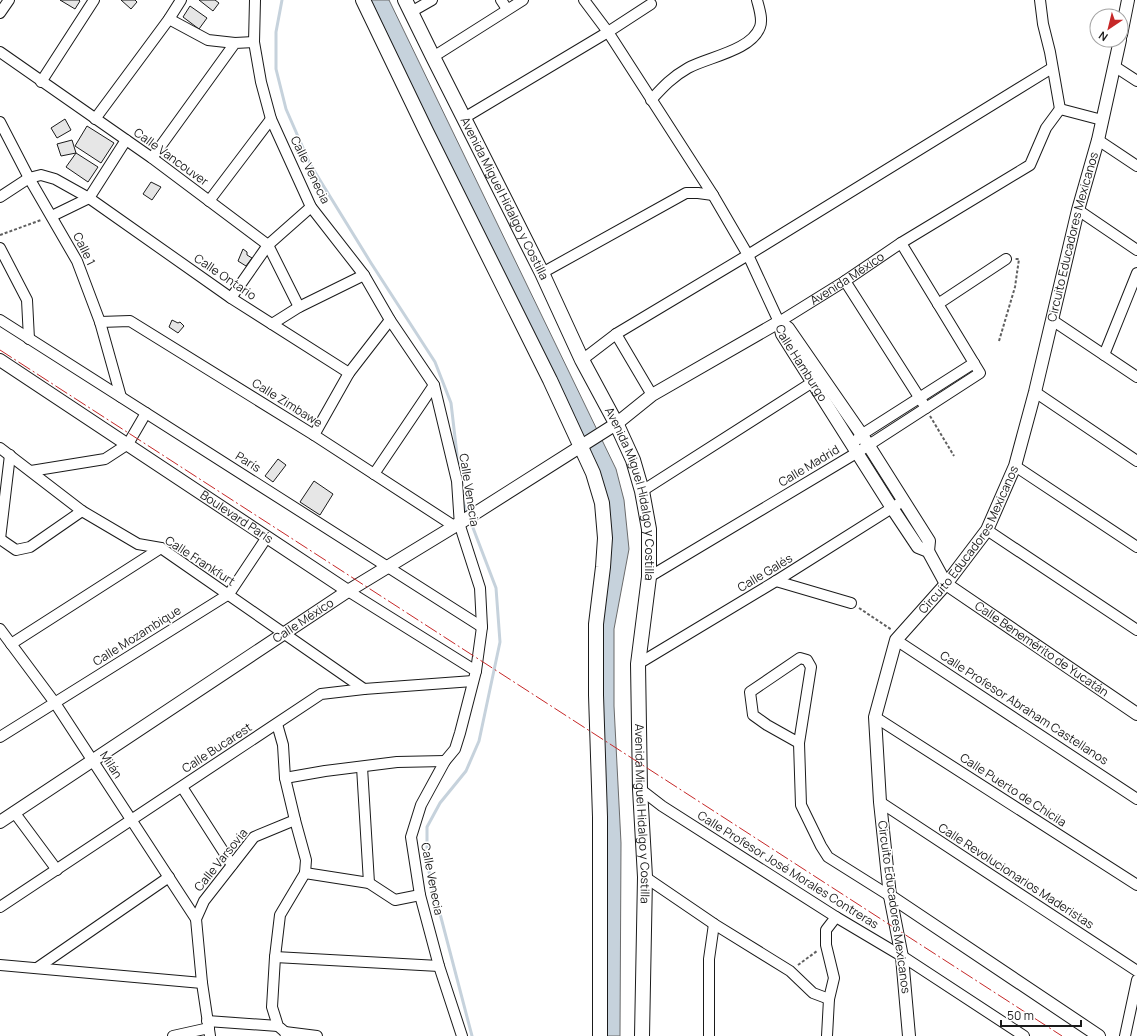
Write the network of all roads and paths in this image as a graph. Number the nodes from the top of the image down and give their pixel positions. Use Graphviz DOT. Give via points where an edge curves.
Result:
graph roads {
  1 [pos="9,0"];
  2 [pos="94,0"];
  3 [pos="181,0"];
  4 [pos="255,0"];
  5 [pos="363,0"];
  6 [pos="432,0"];
  7 [pos="501,0"];
  8 [pos="522,0"];
  9 [pos="584,0"];
  10 [pos="757,0"];
  11 [pos="1040,0"];
  12 [pos="651,4"];
  13 [pos="408,6"];
  14 [pos="507,9"];
  15 [pos="0,13"];
  16 [pos="170,19"];
  17 [pos="608,32"];
  18 [pos="254,42"];
  19 [pos="236,43"];
  20 [pos="1118,48"];
  21 [pos="0,52"];
  22 [pos="433,57"];
  23 [pos="1114,66"];
  24 [pos="1052,68"];
  25 [pos="1137,81"];
  26 [pos="41,82"];
  27 [pos="651,100"];
  28 [pos="1060,109"];
  29 [pos="464,118"];
  30 [pos="96,119"];
  31 [pos="271,119"];
  32 [pos="1102,120"];
  33 [pos="0,122"];
  34 [pos="126,140"];
  35 [pos="1098,140"];
  36 [pos="152,158"];
  37 [pos="1137,166"];
  38 [pos="29,178"];
  39 [pos="713,195"];
  40 [pos="0,197"];
  41 [pos="89,198"];
  42 [pos="209,201"];
  43 [pos="311,206"];
  44 [pos="1078,210"];
  45 [pos="52,216"];
  46 [pos="0,235"];
  47 [pos="901,243"];
  48 [pos="268,245"];
  49 [pos="0,248"];
  50 [pos="1137,250"];
  51 [pos="748,255"];
  52 [pos="1006,259"];
  53 [pos="542,273"];
  54 [pos="1137,273"];
  55 [pos="364,275"];
  56 [pos="845,282"];
  57 [pos="231,298"];
  58 [pos="938,304"];
  59 [pos="299,307"];
  60 [pos="0,320"];
  61 [pos="390,320"];
  62 [pos="1052,320"];
  63 [pos="100,322"];
  64 [pos="779,322"];
  65 [pos="272,324"];
  66 [pos="616,334"];
  67 [pos="30,339"];
  68 [pos="999,341"];
  69 [pos="1104,355"];
  70 [pos="0,360"];
  71 [pos="582,360"];
  72 [pos="974,363"];
  73 [pos="348,373"];
  74 [pos="1137,377"];
  75 [pos="817,379"];
  76 [pos="434,385"];
  77 [pos="1035,392"];
  78 [pos="652,395"];
  79 [pos="121,397"];
  80 [pos="919,398"];
  81 [pos="926,408"];
  82 [pos="146,413"];
  83 [pos="613,425"];
  84 [pos="314,435"];
  85 [pos="865,440"];
  86 [pos="128,444"];
  87 [pos="581,446"];
  88 [pos="0,448"];
  89 [pos="855,448"];
  90 [pos="10,455"];
  91 [pos="954,456"];
  92 [pos="1137,461"];
  93 [pos="1015,466"];
  94 [pos="31,471"];
  95 [pos="374,474"];
  96 [pos="642,491"];
  97 [pos="904,501"];
  98 [pos="892,508"];
  99 [pos="82,511"];
  100 [pos="459,523"];
  101 [pos="987,530"];
  102 [pos="267,537"];
  103 [pos="0,539"];
  104 [pos="1137,547"];
  105 [pos="161,548"];
  106 [pos="928,551"];
  107 [pos="387,566"];
  108 [pos="649,578"];
  109 [pos="776,581"];
  110 [pos="946,584"];
  111 [pos="348,591"];
  112 [pos="229,594"];
  113 [pos="851,603"];
  114 [pos="482,627"];
  115 [pos="0,629"];
  116 [pos="1137,630"];
  117 [pos="284,633"];
  118 [pos="898,638"];
  119 [pos="11,644"];
  120 [pos="638,664"];
  121 [pos="476,671"];
  122 [pos="473,681"];
  123 [pos="364,689"];
  124 [pos="55,703"];
  125 [pos="1137,714"];
  126 [pos="875,717"];
  127 [pos="277,724"];
  128 [pos="0,737"];
  129 [pos="799,743"];
  130 [pos="93,760"];
  131 [pos="445,761"];
  132 [pos="362,767"];
  133 [pos="285,778"];
  134 [pos="182,787"];
  135 [pos="640,789"];
  136 [pos="1137,798"];
  137 [pos="880,802"];
  138 [pos="14,812"];
  139 [pos="132,820"];
  140 [pos="295,820"];
  141 [pos="0,822"];
  142 [pos="232,865"];
  143 [pos="57,870"];
  144 [pos="306,873"];
  145 [pos="169,877"];
  146 [pos="645,877"];
  147 [pos="369,883"];
  148 [pos="1137,885"];
  149 [pos="420,895"];
  150 [pos="890,896"];
  151 [pos="0,908"];
  152 [pos="836,917"];
  153 [pos="196,920"];
  154 [pos="714,924"];
  155 [pos="826,945"];
  156 [pos="275,957"];
  157 [pos="902,957"];
  158 [pos="0,965"];
  159 [pos="439,966"];
  160 [pos="37,968"];
  161 [pos="790,971"];
  162 [pos="1137,971"];
  163 [pos="1137,980"];
  164 [pos="202,983"];
  165 [pos="829,999"];
  166 [pos="209,1028"];
  167 [pos="283,1032"];
  168 [pos="173,1036"];
  169 [pos="317,1036"];
  170 [pos="462,1036"];
  171 [pos="600,1036"];
  172 [pos="642,1036"];
  173 [pos="709,1036"];
  174 [pos="827,1036"];
  175 [pos="909,1036"];
  176 [pos="1024,1036"];
  177 [pos="1099,1036"];
  178 [pos="1125,1036"];
  1 -- 15 [label="street"];
  2 -- 26 [label="street"];
  3 -- 16 [label="street"];
  4 -- 18 [label="street, Calle Venecia"];
  5 -- 87 [label="main road, Avenida Miguel Hidalgo y Costilla"];
  6 -- 13 [label="street"];
  7 -- 14 [label="street"];
  8 -- 14 [label="street"];
  9 -- 17 [label="street"];
  10 -- 27 [label="street" via="760,28 752,38 673,77"];
  11 -- 24 [label="street"];
  12 -- 17 [label="street"];
  13 -- 22 [label="main road, Avenida Miguel Hidalgo y Costilla"];
  14 -- 22 [label="street"];
  16 -- 19 [label="street" via="208,40"];
  16 -- 30 [label="street"];
  17 -- 27 [label="street"];
  17 -- 29 [label="street"];
  18 -- 19 [label="street"];
  18 -- 31 [label="street, Calle Venecia"];
  19 -- 36 [label="street"];
  20 -- 23 [label="street, Circuito Educadores Mexicanos"];
  21 -- 26 [label="street, Calle Vancouver"];
  22 -- 29 [label="main road, Avenida Miguel Hidalgo y Costilla"];
  23 -- 25 [label="street"];
  23 -- 32 [label="street, Circuito Educadores Mexicanos"];
  24 -- 28 [label="street"];
  24 -- 51 [label="street"];
  26 -- 30 [label="street, Calle Vancouver"];
  27 -- 39 [label="street"];
  28 -- 32 [label="street"];
  28 -- 47 [label="street, Avenida México" via="1046,128 1030,165"];
  29 -- 53 [label="main road, Avenida Miguel Hidalgo y Costilla"];
  30 -- 34 [label="street, Calle Vancouver"];
  31 -- 42 [label="street"];
  31 -- 43 [label="street, Calle Venecia"];
  32 -- 35 [label="street, Circuito Educadores Mexicanos"];
  33 -- 38 [label="street, Calle 1"];
  34 -- 36 [label="street, Calle Vancouver"];
  34 -- 41 [label="street"];
  35 -- 37 [label="street"];
  35 -- 44 [label="street, Circuito Educadores Mexicanos"];
  36 -- 42 [label="street, Calle Vancouver"];
  38 -- 40 [label="street"];
  38 -- 41 [label="street, Calle Ontario" via="41,175 55,179"];
  38 -- 45 [label="street, Calle 1"];
  39 -- 51 [label="street"];
  39 -- 53 [label="street" via="686,193"];
  41 -- 45 [label="street"];
  41 -- 57 [label="street, Calle Ontario"];
  42 -- 48 [label="street, Calle Vancouver"];
  43 -- 48 [label="street"];
  43 -- 55 [label="street, Calle Venecia"];
  44 -- 50 [label="street"];
  44 -- 62 [label="street, Circuito Educadores Mexicanos"];
  45 -- 46 [label="path"];
  45 -- 63 [label="street, Calle 1" via="77,261"];
  47 -- 56 [label="street, Avenida México"];
  47 -- 58 [label="street"];
  48 -- 57 [label="street"];
  48 -- 59 [label="street, Calle Vancouver"];
  49 -- 67 [label="street" via="27,300"];
  51 -- 64 [label="street"];
  51 -- 66 [label="street"];
  52 -- 58 [label="street"];
  52 -- 68 [label="path" via="1019,260 1015,287"];
  53 -- 71 [label="main road, Avenida Miguel Hidalgo y Costilla"];
  54 -- 69 [label="street"];
  55 -- 59 [label="street"];
  55 -- 61 [label="street, Calle Venecia"];
  56 -- 64 [label="street, Avenida México"];
  56 -- 80 [label="street"];
  57 -- 65 [label="street, Calle Ontario"];
  58 -- 72 [label="street"];
  59 -- 65 [label="street"];
  60 -- 67 [label="street, París"];
  61 -- 73 [label="street"];
  61 -- 76 [label="street, Calle Venecia"];
  62 -- 69 [label="street"];
  62 -- 77 [label="street, Circuito Educadores Mexicanos"];
  63 -- 79 [label="street, Calle 1"];
  63 -- 84 [label="street, Calle Zimbawe" via="130,321"];
  64 -- 75 [label="street, Calle Hamburgo" via="782,334"];
  64 -- 78 [label="street, Avenida México"];
  65 -- 73 [label="street, Calle Ontario"];
  66 -- 71 [label="street"];
  66 -- 78 [label="street"];
  67 -- 79 [label="street, París"];
  69 -- 74 [label="street"];
  70 -- 86 [label="street, Boulevard París"];
  71 -- 83 [label="main road, Avenida Miguel Hidalgo y Costilla"];
  72 -- 80 [label="street, Calle Madrid"];
  72 -- 81 [label="street, Calle Madrid" via="980,373"];
  73 -- 84 [label="street"];
  75 -- 85 [label="street, Calle Hamburgo"];
  75 -- 89 [label="street, Calle Hamburgo"];
  75 -- 96 [label="street"];
  76 -- 95 [label="street"];
  76 -- 100 [label="street, Calle Venecia" via="457,481"];
  77 -- 92 [label="street"];
  77 -- 93 [label="street, Circuito Educadores Mexicanos"];
  78 -- 83 [label="street, Avenida México"];
  79 -- 82 [label="street, París"];
  80 -- 81 [label="street"];
  80 -- 85 [label="street, Calle Madrid"];
  81 -- 85 [label="street, Calle Madrid"];
  81 -- 91 [label="path"];
  82 -- 86 [label="street"];
  82 -- 107 [label="street, París"];
  83 -- 87 [label="street, Calle México"];
  83 -- 96 [label="main road, Avenida Miguel Hidalgo y Costilla" via="633,460"];
  84 -- 95 [label="street, Calle Zimbawe"];
  85 -- 89 [label="street, Calle Madrid"];
  85 -- 97 [label="street, Calle Hamburgo"];
  86 -- 94 [label="street" via="105,459"];
  86 -- 102 [label="street, Boulevard París"];
  87 -- 100 [label="street, Calle México"];
  87 -- 171 [label="main road, Avenida Miguel Hidalgo y Costilla" via="602,503 605,538 596,632 600,817"];
  88 -- 90 [label="street, Calle Frankfurt"];
  89 -- 98 [label="street, Calle Hamburgo"];
  89 -- 108 [label="street, Calle Madrid"];
  90 -- 94 [label="street, Calle Frankfurt"];
  90 -- 103 [label="street"];
  93 -- 101 [label="street, Circuito Educadores Mexicanos"];
  93 -- 104 [label="street"];
  94 -- 99 [label="street, Calle Frankfurt"];
  95 -- 100 [label="street, Calle Zimbawe"];
  96 -- 108 [label="main road, Avenida Miguel Hidalgo y Costilla" via="649,529"];
  97 -- 98 [label="street, Calle Galés"];
  97 -- 106 [label="street, Calle Hamburgo" via="929,542"];
  98 -- 106 [label="street, Calle Hamburgo" via="918,547"];
  98 -- 109 [label="street, Calle Galés"];
  99 -- 103 [label="street" via="30,547 16,550"];
  99 -- 105 [label="street, Calle Frankfurt" via="138,544"];
  100 -- 107 [label="street, Calle México"];
  100 -- 114 [label="street, Calle Venecia" via="480,588"];
  101 -- 110 [label="street, Circuito Educadores Mexicanos"];
  101 -- 116 [label="street"];
  102 -- 111 [label="street, Boulevard París"];
  102 -- 112 [label="street, Calle Mozambique"];
  105 -- 112 [label="street, Calle Frankfurt"];
  105 -- 119 [label="street"];
  106 -- 110 [label="street, Calle Hamburgo"];
  107 -- 111 [label="street, Calle México"];
  107 -- 114 [label="street, París"];
  108 -- 120 [label="main road, Avenida Miguel Hidalgo y Costilla"];
  109 -- 113 [label="street"];
  109 -- 120 [label="street, Calle Galés"];
  110 -- 118 [label="street, Circuito Educadores Mexicanos"];
  110 -- 125 [label="street, Calle Benemérito de Yucatán"];
  111 -- 117 [label="street, Calle México"];
  111 -- 121 [label="street, Boulevard París"];
  112 -- 117 [label="street, Calle Frankfurt"];
  112 -- 124 [label="street, Calle Mozambique"];
  113 -- 118 [label="path"];
  114 -- 121 [label="street, Calle Venecia"];
  115 -- 119 [label="street, Milán"];
  117 -- 123 [label="street, Calle Frankfurt"];
  117 -- 130 [label="street, Calle México"];
  118 -- 126 [label="street, Circuito Educadores Mexicanos"];
  118 -- 136 [label="street, Calle Profesor Abraham Castellanos"];
  119 -- 124 [label="street, Milán"];
  120 -- 135 [label="main road, Avenida Miguel Hidalgo y Costilla"];
  121 -- 122 [label="street, Calle Venecia"];
  122 -- 123 [label="street, Calle Bucarest"];
  122 -- 131 [label="street, Calle Venecia" via="455,749"];
  123 -- 127 [label="street, Calle Bucarest" via="322,694"];
  124 -- 128 [label="street, Calle Mozambique"];
  124 -- 130 [label="street, Milán"];
  126 -- 137 [label="street, Circuito Educadores Mexicanos"];
  126 -- 148 [label="street, Calle Puerto de Chicila"];
  127 -- 133 [label="street" via="283,745"];
  127 -- 134 [label="street, Calle Bucarest"];
  129 -- 129 [label="street" via="753,715 750,692 800,658 807,660 811,667"];
  129 -- 150 [label="street" via="801,805 821,846 828,857"];
  130 -- 138 [label="street, Calle México"];
  130 -- 139 [label="street, Milán"];
  131 -- 132 [label="street" via="397,762"];
  131 -- 149 [label="street, Calle Venecia" via="421,805 411,837"];
  132 -- 133 [label="street"];
  132 -- 147 [label="street"];
  133 -- 140 [label="street"];
  134 -- 139 [label="street, Calle Bucarest"];
  134 -- 142 [label="street"];
  135 -- 146 [label="main road, Avenida Miguel Hidalgo y Costilla"];
  135 -- 152 [label="street, Calle Profesor José Morales Contreras" via="662,806"];
  137 -- 150 [label="street, Circuito Educadores Mexicanos"];
  137 -- 162 [label="street, Calle Revolucionarios Maderistas"];
  138 -- 141 [label="street, Calle México"];
  138 -- 143 [label="street"];
  139 -- 143 [label="street, Calle Bucarest"];
  139 -- 145 [label="street, Milán"];
  140 -- 142 [label="street, Calle Varsovia" via="254,837"];
  140 -- 144 [label="street" via="306,860"];
  142 -- 153 [label="street, Calle Varsovia" via="204,901"];
  143 -- 151 [label="street, Calle Bucarest"];
  144 -- 147 [label="street"];
  144 -- 156 [label="street" via="280,915"];
  145 -- 153 [label="street, Milán"];
  145 -- 160 [label="street"];
  146 -- 154 [label="street"];
  146 -- 172 [label="main road, Avenida Miguel Hidalgo y Costilla"];
  147 -- 149 [label="street" via="395,900"];
  149 -- 159 [label="street, Calle Venecia"];
  150 -- 157 [label="street, Circuito Educadores Mexicanos"];
  150 -- 177 [label="street"];
  152 -- 155 [label="street" via="826,930"];
  152 -- 157 [label="street, Calle Profesor José Morales Contreras"];
  153 -- 164 [label="street, Calle Varsovia"];
  154 -- 161 [label="street"];
  154 -- 173 [label="street" via="709,959"];
  155 -- 161 [label="path"];
  155 -- 165 [label="street" via="834,978"];
  156 -- 159 [label="street"];
  156 -- 167 [label="street" via="272,1007"];
  157 -- 175 [label="street, Circuito Educadores Mexicanos"];
  157 -- 176 [label="street, Calle Profesor José Morales Contreras"];
  158 -- 160 [label="street"];
  159 -- 170 [label="street, Calle Venecia"];
  160 -- 164 [label="street"];
  161 -- 165 [label="street" via="813,993"];
  163 -- 178 [label="street"];
  164 -- 166 [label="street, Calle Varsovia"];
  165 -- 174 [label="street"];
  166 -- 167 [label="street"];
  166 -- 168 [label="street"];
  167 -- 169 [label="street"];
}
